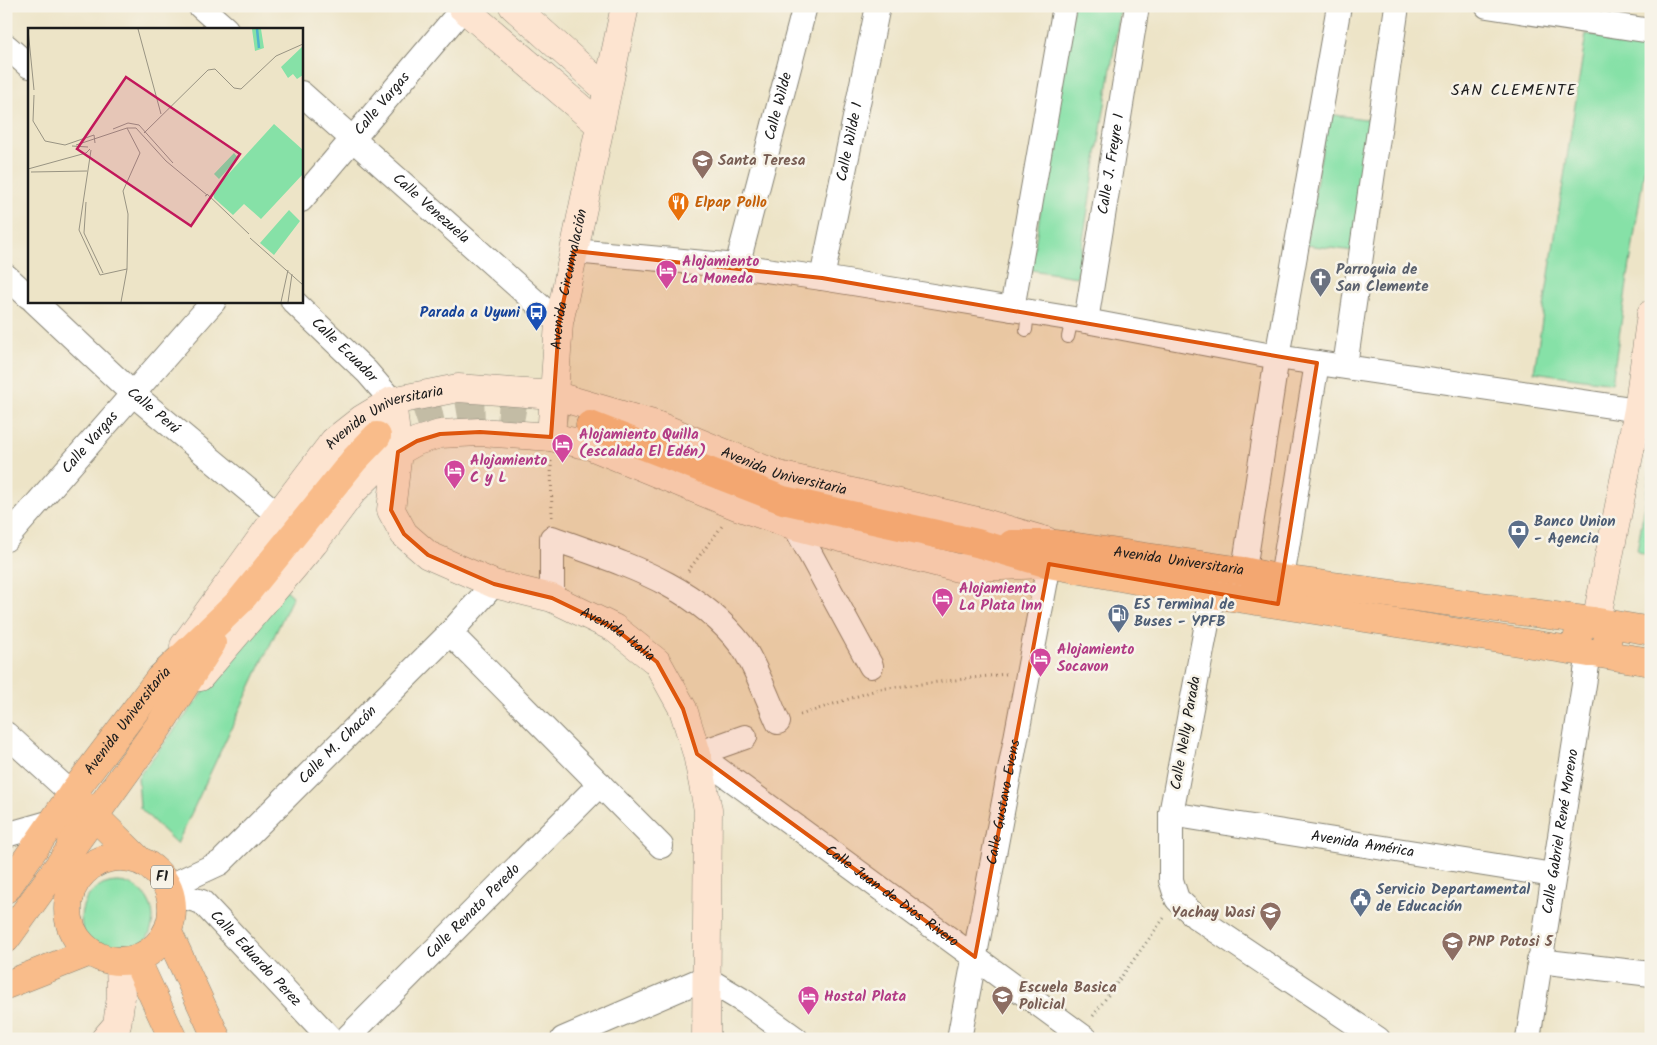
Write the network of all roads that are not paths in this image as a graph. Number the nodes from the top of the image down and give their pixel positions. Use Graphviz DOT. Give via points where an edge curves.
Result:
graph roads {
  1 [pos="200,6"];
  2 [pos="513,6"];
  3 [pos="625,6"];
  4 [pos="805,6"];
  5 [pos="878,6"];
  6 [pos="1065,6"];
  7 [pos="1137,6"];
  8 [pos="1339,6"];
  9 [pos="1397,6"];
  10 [pos="1487,6"];
  11 [pos="463,7"];
  12 [pos="225,28"];
  13 [pos="1651,31"];
  14 [pos="6,46"];
  15 [pos="28,65"];
  16 [pos="608,90"];
  17 [pos="302,94"];
  18 [pos="600,125"];
  19 [pos="354,139"];
  20 [pos="302,199"];
  21 [pos="574,251"];
  22 [pos="737,266"];
  23 [pos="6,276"];
  24 [pos="822,278"];
  25 [pos="28,296"];
  26 [pos="35,302"];
  27 [pos="213,302"];
  28 [pos="294,302"];
  29 [pos="1651,314"];
  30 [pos="1022,317"];
  31 [pos="559,323"];
  32 [pos="1075,326"];
  33 [pos="1277,357"];
  34 [pos="1317,363"];
  35 [pos="1345,366"];
  36 [pos="133,394"];
  37 [pos="553,395"];
  38 [pos="392,401"];
  39 [pos="1638,410"];
  40 [pos="590,425"];
  41 [pos="551,437"];
  42 [pos="388,444"];
  43 [pos="353,491"];
  44 [pos="391,510"];
  45 [pos="278,515"];
  46 [pos="795,526"];
  47 [pos="6,538"];
  48 [pos="1053,554"];
  49 [pos="1231,569"];
  50 [pos="494,584"];
  51 [pos="1280,591"];
  52 [pos="1212,594"];
  53 [pos="552,598"];
  54 [pos="1239,598"];
  55 [pos="238,602"];
  56 [pos="1595,622"];
  57 [pos="1651,631"];
  58 [pos="450,633"];
  59 [pos="1589,653"];
  60 [pos="1651,662"];
  61 [pos="871,666"];
  62 [pos="159,680"];
  63 [pos="778,722"];
  64 [pos="159,726"];
  65 [pos="6,734"];
  66 [pos="745,737"];
  67 [pos="697,754"];
  68 [pos="600,784"];
  69 [pos="72,794"];
  70 [pos="1171,814"];
  71 [pos="94,816"];
  72 [pos="55,821"];
  73 [pos="6,835"];
  74 [pos="661,846"];
  75 [pos="71,847"];
  76 [pos="139,860"];
  77 [pos="1553,876"];
  78 [pos="6,889"];
  79 [pos="170,890"];
  80 [pos="70,896"];
  81 [pos="168,932"];
  82 [pos="6,939"];
  83 [pos="90,952"];
  84 [pos="975,957"];
  85 [pos="128,960"];
  86 [pos="1539,961"];
  87 [pos="1651,974"];
  88 [pos="705,978"];
  89 [pos="6,985"];
  90 [pos="1083,1037"];
  91 [pos="105,1039"];
  92 [pos="173,1039"];
  93 [pos="217,1039"];
  94 [pos="331,1039"];
  95 [pos="346,1039"];
  96 [pos="563,1039"];
  97 [pos="706,1039"];
  98 [pos="796,1039"];
  99 [pos="959,1039"];
  100 [pos="1378,1039"];
  101 [pos="1528,1039"];
  1 -- 12 [label="street"];
  2 -- 16 [label="main road"];
  3 -- 16 [label="main road, Avenida Circunvalación"];
  4 -- 22 [label="street, Calle Wilde"];
  5 -- 24 [label="street, Calle Wilde 1"];
  6 -- 30 [label="street"];
  7 -- 32 [label="street, Calle J. Freyre 1"];
  8 -- 33 [label="street"];
  9 -- 35 [label="street"];
  10 -- 13 [label="street"];
  11 -- 18 [label="main road"];
  11 -- 19 [label="street, Calle Vargas"];
  14 -- 15 [label="street"];
  16 -- 18 [label="main road, Avenida Circunvalación"];
  17 -- 19 [label="street, Calle Venezuela"];
  18 -- 21 [label="main road, Avenida Circunvalación"];
  19 -- 20 [label="street, Calle Vargas"];
  19 -- 31 [label="street, Calle Venezuela"];
  21 -- 22 [label="street"];
  21 -- 31 [label="main road, Avenida Circunvalación"];
  22 -- 24 [label="street"];
  23 -- 25 [label="street"];
  24 -- 30 [label="street"];
  26 -- 36 [label="street, Calle Perú"];
  27 -- 36 [label="street, Calle Vargas"];
  28 -- 38 [label="street, Calle Ecuador" via="367,372"];
  29 -- 39 [label="main road"];
  30 -- 32 [label="street"];
  31 -- 37 [label="main road, Avenida Circunvalación"];
  32 -- 33 [label="street"];
  33 -- 34 [label="street"];
  33 -- 49 [label="street"];
  34 -- 35 [label="street"];
  34 -- 51 [label="street"];
  35 -- 39 [label="street"];
  36 -- 45 [label="street, Calle Perú"];
  36 -- 47 [label="street, Calle Vargas"];
  37 -- 38 [label="main road, Avenida Universitaria" via="458,388"];
  37 -- 41 [label="main road, Avenida Circunvalación"];
  37 -- 48 [label="main road, Avenida Universitaria" via="656,425 778,475 981,522"];
  38 -- 42 [label="main road"];
  38 -- 45 [label="main road, Avenida Universitaria" via="362,419 334,442"];
  39 -- 56 [label="main road"];
  40 -- 48 [label="main road" via="783,500 977,543"];
  41 -- 42 [label="main road, Avenida Universitaria" via="480,432 440,434"];
  41 -- 46 [label="main road, Avenida Universitaria" via="591,446 737,506"];
  42 -- 43 [label="main road, Avenida Universitaria" via="387,458"];
  42 -- 44 [label="main road"];
  42 -- 55 [label="main road" via="355,460"];
  43 -- 44 [label="main road, Avenida Italia" via="371,492"];
  43 -- 64 [label="main road, Avenida Universitaria" via="314,543"];
  44 -- 50 [label="main road, Avenida Italia" via="404,534 428,555"];
  45 -- 62 [label="main road, Avenida Universitaria"];
  46 -- 48 [label="main road, Avenida Universitaria" via="958,568"];
  46 -- 61 [label="street"];
  48 -- 49 [label="main road, Avenida Universitaria"];
  48 -- 52 [label="main road, Avenida Universitaria"];
  48 -- 84 [label="street, Calle Gustavo Evens"];
  49 -- 51 [label="main road, Avenida Universitaria"];
  49 -- 52 [label="street, Calle Nelly Parada"];
  49 -- 54 [label="street"];
  50 -- 53 [label="main road, Avenida Italia"];
  50 -- 58 [label="street, Calle M. Chacón"];
  51 -- 54 [label="main road, Avenida Universitaria"];
  51 -- 56 [label="main road, Avenida Universitaria"];
  51 -- 59 [label="main road, Avenida Universitaria"];
  52 -- 54 [label="main road, Avenida Universitaria"];
  52 -- 70 [label="street, Calle Nelly Parada"];
  53 -- 63 [label="street" via="552,538 648,574 675,588 713,614 743,647"];
  53 -- 67 [label="main road, Avenida Italia" via="614,628 657,662 683,709"];
  55 -- 62 [label="main road"];
  55 -- 64 [label="main road"];
  56 -- 57 [label="main road, Avenida Universitaria"];
  56 -- 59 [label="main road" via="1606,629 1608,639 1604,649"];
  58 -- 68 [label="street"];
  58 -- 79 [label="street, Calle M. Chacón" via="220,863"];
  59 -- 60 [label="main road, Avenida Universitaria"];
  59 -- 77 [label="street, Calle Gabriel René Moreno"];
  62 -- 69 [label="main road, Avenida Universitaria"];
  64 -- 71 [label="main road, Avenida Universitaria"];
  65 -- 69 [label="street"];
  66 -- 67 [label="street"];
  67 -- 84 [label="street, Calle Juan de Dios Rivero"];
  67 -- 88 [label="main road, Avenida Italia" via="708,810"];
  68 -- 74 [label="street"];
  68 -- 95 [label="street, Calle Renato Peredo"];
  69 -- 71 [label="main road, F1"];
  69 -- 72 [label="main road, Avenida Universitaria"];
  69 -- 75 [label="main road"];
  70 -- 77 [label="street, Avenida América"];
  70 -- 100 [label="street, Calle Nelly Parada" via="1171,880 1177,899 1196,917"];
  71 -- 75 [label="main road, Avenida Universitaria"];
  71 -- 76 [label="main road, F1"];
  72 -- 73 [label="street"];
  72 -- 78 [label="main road, Avenida Universitaria"];
  75 -- 80 [label="main road"];
  75 -- 82 [label="main road, Avenida Universitaria"];
  76 -- 79 [label="main road, F1" via="159,873"];
  76 -- 80 [label="main road, F1" via="114,857 99,861 76,882"];
  77 -- 86 [label="street, Calle Gabriel René Moreno"];
  79 -- 81 [label="main road, F1" via="172,918"];
  79 -- 94 [label="street, Calle Eduardo Perez" via="202,902"];
  80 -- 83 [label="main road, F1" via="68,912 71,927"];
  81 -- 85 [label="main road" via="148,953"];
  81 -- 93 [label="main road"];
  83 -- 85 [label="main road" via="105,959"];
  83 -- 89 [label="main road"];
  84 -- 90 [label="street, Calle Juan de Dios Rivero"];
  84 -- 99 [label="street, Calle Gustavo Evens"];
  85 -- 91 [label="main road" via="116,1026"];
  85 -- 92 [label="main road"];
  86 -- 87 [label="street"];
  86 -- 101 [label="street, Calle Gabriel René Moreno"];
  88 -- 96 [label="street"];
  88 -- 97 [label="main road, Avenida Italia"];
  88 -- 98 [label="street"];
}
